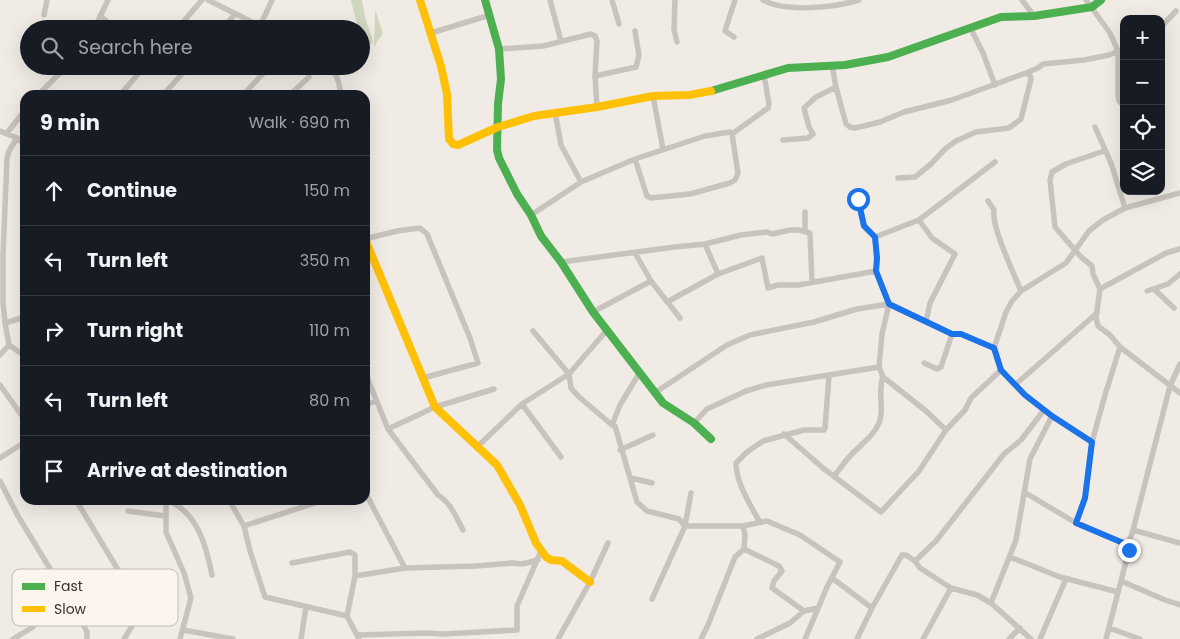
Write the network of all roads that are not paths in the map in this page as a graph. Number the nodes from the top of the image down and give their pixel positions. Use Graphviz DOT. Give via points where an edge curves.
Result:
graph roads {
  1 [pos="47,0"];
  2 [pos="108,0"];
  3 [pos="202,0"];
  4 [pos="208,0"];
  5 [pos="272,0"];
  6 [pos="420,0"];
  7 [pos="485,0"];
  8 [pos="550,0"];
  9 [pos="612,0"];
  10 [pos="675,0"];
  11 [pos="735,0"];
  12 [pos="763,0"];
  13 [pos="787,0"];
  14 [pos="859,0"];
  15 [pos="1022,0"];
  16 [pos="1086,0"];
  17 [pos="1101,0"];
  18 [pos="787,7"];
  19 [pos="1092,7"];
  20 [pos="1176,11"];
  21 [pos="235,14"];
  22 [pos="44,15"];
  23 [pos="490,15"];
  24 [pos="100,16"];
  25 [pos="1034,16"];
  26 [pos="98,20"];
  27 [pos="105,20"];
  28 [pos="185,20"];
  29 [pos="230,20"];
  30 [pos="248,20"];
  31 [pos="265,20"];
  32 [pos="1165,23"];
  33 [pos="619,24"];
  34 [pos="970,27"];
  35 [pos="635,30"];
  36 [pos="431,32"];
  37 [pos="734,37"];
  38 [pos="561,42"];
  39 [pos="677,42"];
  40 [pos="1120,48"];
  41 [pos="499,49"];
  42 [pos="1120,50"];
  43 [pos="1121,60"];
  44 [pos="832,66"];
  45 [pos="1030,73"];
  46 [pos="58,75"];
  47 [pos="137,75"];
  48 [pos="181,75"];
  49 [pos="262,75"];
  50 [pos="336,75"];
  51 [pos="764,75"];
  52 [pos="595,76"];
  53 [pos="309,77"];
  54 [pos="995,85"];
  55 [pos="836,87"];
  56 [pos="43,90"];
  57 [pos="124,90"];
  58 [pos="167,90"];
  59 [pos="248,90"];
  60 [pos="295,90"];
  61 [pos="340,90"];
  62 [pos="652,96"];
  63 [pos="1123,105"];
  64 [pos="596,106"];
  65 [pos="554,112"];
  66 [pos="20,116"];
  67 [pos="498,127"];
  68 [pos="1095,127"];
  69 [pos="0,131"];
  70 [pos="7,133"];
  71 [pos="732,134"];
  72 [pos="17,138"];
  73 [pos="783,140"];
  74 [pos="20,141"];
  75 [pos="663,149"];
  76 [pos="1104,151"];
  77 [pos="636,159"];
  78 [pos="995,162"];
  79 [pos="898,178"];
  80 [pos="581,182"];
  81 [pos="1180,193"];
  82 [pos="858,199"];
  83 [pos="988,201"];
  84 [pos="1125,208"];
  85 [pos="805,212"];
  86 [pos="531,216"];
  87 [pos="919,220"];
  88 [pos="805,231"];
  89 [pos="875,237"];
  90 [pos="370,238"];
  91 [pos="705,244"];
  92 [pos="1180,249"];
  93 [pos="1076,250"];
  94 [pos="370,251"];
  95 [pos="636,253"];
  96 [pos="1,254"];
  97 [pos="561,262"];
  98 [pos="876,271"];
  99 [pos="718,274"];
  100 [pos="1180,274"];
  101 [pos="651,281"];
  102 [pos="812,282"];
  103 [pos="1100,289"];
  104 [pos="1021,291"];
  105 [pos="667,302"];
  106 [pos="889,304"];
  107 [pos="1174,308"];
  108 [pos="593,312"];
  109 [pos="1097,313"];
  110 [pos="20,318"];
  111 [pos="680,318"];
  112 [pos="926,322"];
  113 [pos="4,323"];
  114 [pos="607,330"];
  115 [pos="534,332"];
  116 [pos="952,334"];
  117 [pos="9,345"];
  118 [pos="1120,347"];
  119 [pos="994,348"];
  120 [pos="20,353"];
  121 [pos="0,355"];
  122 [pos="924,363"];
  123 [pos="1180,364"];
  124 [pos="879,367"];
  125 [pos="1001,370"];
  126 [pos="640,372"];
  127 [pos="569,374"];
  128 [pos="829,376"];
  129 [pos="883,377"];
  130 [pos="423,378"];
  131 [pos="0,385"];
  132 [pos="370,385"];
  133 [pos="1015,385"];
  134 [pos="1170,386"];
  135 [pos="494,390"];
  136 [pos="656,392"];
  137 [pos="1180,393"];
  138 [pos="376,401"];
  139 [pos="370,403"];
  140 [pos="522,404"];
  141 [pos="435,407"];
  142 [pos="1044,410"];
  143 [pos="20,413"];
  144 [pos="1052,416"];
  145 [pos="694,422"];
  146 [pos="612,425"];
  147 [pos="388,428"];
  148 [pos="946,430"];
  149 [pos="784,434"];
  150 [pos="652,435"];
  151 [pos="711,439"];
  152 [pos="1092,442"];
  153 [pos="20,445"];
  154 [pos="478,446"];
  155 [pos="620,450"];
  156 [pos="0,458"];
  157 [pos="561,458"];
  158 [pos="834,476"];
  159 [pos="630,478"];
  160 [pos="0,481"];
  161 [pos="652,483"];
  162 [pos="1024,492"];
  163 [pos="3,493"];
  164 [pos="691,493"];
  165 [pos="370,502"];
  166 [pos="79,505"];
  167 [pos="166,505"];
  168 [pos="179,505"];
  169 [pos="232,505"];
  170 [pos="309,505"];
  171 [pos="128,511"];
  172 [pos="165,516"];
  173 [pos="760,521"];
  174 [pos="1076,523"];
  175 [pos="244,526"];
  176 [pos="685,526"];
  177 [pos="743,526"];
  178 [pos="463,530"];
  179 [pos="1134,530"];
  180 [pos="608,543"];
  181 [pos="1180,543"];
  182 [pos="1128,545"];
  183 [pos="744,549"];
  184 [pos="541,551"];
  185 [pos="1010,558"];
  186 [pos="538,560"];
  187 [pos="915,561"];
  188 [pos="292,564"];
  189 [pos="405,568"];
  190 [pos="50,569"];
  191 [pos="118,569"];
  192 [pos="212,575"];
  193 [pos="355,576"];
  194 [pos="832,578"];
  195 [pos="1066,579"];
  196 [pos="1122,581"];
  197 [pos="590,582"];
  198 [pos="951,588"];
  199 [pos="1118,592"];
  200 [pos="652,599"];
  201 [pos="991,603"];
  202 [pos="1180,605"];
  203 [pos="306,607"];
  204 [pos="818,608"];
  205 [pos="872,608"];
  206 [pos="804,611"];
  207 [pos="347,616"];
  208 [pos="84,626"];
  209 [pos="132,626"];
  210 [pos="33,627"];
  211 [pos="1020,628"];
  212 [pos="1109,628"];
  213 [pos="183,630"];
  214 [pos="359,637"];
  215 [pos="443,637"];
  216 [pos="13,639"];
  217 [pos="87,639"];
  218 [pos="124,639"];
  219 [pos="180,639"];
  220 [pos="234,639"];
  221 [pos="301,639"];
  222 [pos="558,639"];
  223 [pos="701,639"];
  224 [pos="757,639"];
  225 [pos="805,639"];
  226 [pos="857,639"];
  227 [pos="923,639"];
  228 [pos="1009,639"];
  229 [pos="1031,639"];
  230 [pos="1040,639"];
  231 [pos="1106,639"];
  232 [pos="1140,639"];
  1 -- 22 [label="street"];
  2 -- 24 [label="street"];
  3 -- 28 [label="street"];
  4 -- 21 [label="street"];
  5 -- 31 [label="street"];
  6 -- 36 [label="street"];
  7 -- 23 [label="street"];
  8 -- 38 [label="street"];
  9 -- 33 [label="street"];
  10 -- 39 [label="street"];
  11 -- 37 [label="street" via="725,31"];
  12 -- 18 [label="street"];
  13 -- 18 [label="street"];
  14 -- 18 [label="street" via="836,6"];
  15 -- 25 [label="street"];
  16 -- 19 [label="street"];
  17 -- 19 [label="street"];
  19 -- 25 [label="street"];
  19 -- 40 [label="street"];
  20 -- 32 [label="street"];
  21 -- 29 [label="street"];
  21 -- 30 [label="street"];
  23 -- 36 [label="street"];
  23 -- 41 [label="street"];
  24 -- 26 [label="street"];
  24 -- 27 [label="street"];
  25 -- 34 [label="street" via="1001,18"];
  34 -- 44 [label="street" via="888,57"];
  34 -- 54 [label="street"];
  35 -- 52 [label="street" via="639,55 636,68"];
  36 -- 67 [label="street" via="447,94 449,139 458,145"];
  38 -- 41 [label="street"];
  38 -- 52 [label="street" via="591,34 595,36"];
  41 -- 67 [label="street"];
  42 -- 45 [label="street" via="1084,60 1043,64"];
  43 -- 63 [label="street" via="1119,101"];
  44 -- 51 [label="street" via="803,66"];
  44 -- 55 [label="street"];
  45 -- 54 [label="street"];
  45 -- 79 [label="street" via="1021,119 1009,128 976,132 956,141 915,177"];
  46 -- 56 [label="street"];
  47 -- 57 [label="street"];
  48 -- 58 [label="street"];
  49 -- 59 [label="street"];
  50 -- 61 [label="street"];
  51 -- 62 [label="street" via="689,95"];
  51 -- 71 [label="street" via="768,108"];
  52 -- 64 [label="street"];
  53 -- 60 [label="street"];
  54 -- 55 [label="street" via="855,128 846,124"];
  55 -- 73 [label="street" via="816,97 804,108 813,134 808,138"];
  62 -- 64 [label="street"];
  62 -- 75 [label="street"];
  64 -- 65 [label="street"];
  65 -- 67 [label="street"];
  65 -- 80 [label="street" via="561,145"];
  66 -- 70 [label="street"];
  67 -- 86 [label="street" via="499,158"];
  68 -- 76 [label="street"];
  69 -- 70 [label="street"];
  70 -- 72 [label="street"];
  71 -- 75 [label="street" via="705,136"];
  71 -- 77 [label="street" via="738,173 735,180 690,194 647,196"];
  72 -- 74 [label="street"];
  72 -- 96 [label="street" via="7,158"];
  75 -- 77 [label="street"];
  76 -- 84 [label="street"];
  76 -- 93 [label="street" via="1055,169 1050,176 1055,227"];
  77 -- 80 [label="street"];
  78 -- 87 [label="street"];
  80 -- 86 [label="street"];
  81 -- 84 [label="street"];
  82 -- 89 [label="street" via="864,226"];
  83 -- 104 [label="street" via="994,210 1002,245"];
  84 -- 93 [label="street" via="1089,231"];
  85 -- 88 [label="street"];
  86 -- 97 [label="street" via="541,236"];
  87 -- 89 [label="street"];
  87 -- 112 [label="street" via="932,238 955,254 930,303"];
  88 -- 91 [label="street" via="741,235"];
  88 -- 102 [label="street" via="810,233"];
  89 -- 98 [label="street"];
  90 -- 130 [label="street" via="420,228 427,234 478,359 478,363"];
  91 -- 95 [label="street"];
  91 -- 99 [label="street"];
  92 -- 103 [label="street" via="1166,253"];
  93 -- 103 [label="street" via="1092,266"];
  93 -- 104 [label="street" via="1061,266"];
  94 -- 130 [label="street"];
  95 -- 97 [label="street"];
  95 -- 101 [label="street"];
  96 -- 113 [label="street"];
  97 -- 108 [label="street"];
  98 -- 102 [label="street"];
  98 -- 106 [label="street"];
  99 -- 102 [label="street" via="762,258 768,288"];
  99 -- 105 [label="street"];
  100 -- 107 [label="street" via="1172,282 1150,290"];
  101 -- 105 [label="street"];
  101 -- 108 [label="street"];
  103 -- 109 [label="street"];
  104 -- 119 [label="street" via="1006,312"];
  105 -- 111 [label="street"];
  106 -- 112 [label="street"];
  106 -- 124 [label="street"];
  106 -- 136 [label="street" via="750,336 727,345"];
  108 -- 114 [label="street"];
  109 -- 118 [label="street" via="1098,326"];
  109 -- 133 [label="street"];
  110 -- 113 [label="street"];
  112 -- 116 [label="street"];
  113 -- 117 [label="street"];
  114 -- 126 [label="street"];
  114 -- 127 [label="street"];
  115 -- 127 [label="street"];
  116 -- 119 [label="street" via="961,334"];
  116 -- 122 [label="street" via="941,367"];
  117 -- 120 [label="street"];
  117 -- 121 [label="street"];
  118 -- 134 [label="street"];
  118 -- 152 [label="street"];
  119 -- 125 [label="street"];
  123 -- 134 [label="street"];
  124 -- 128 [label="street"];
  124 -- 129 [label="street"];
  125 -- 133 [label="street"];
  125 -- 148 [label="street" via="975,394 966,410"];
  126 -- 136 [label="street"];
  126 -- 146 [label="street"];
  127 -- 140 [label="street"];
  127 -- 146 [label="street" via="571,388"];
  128 -- 145 [label="street" via="746,391 707,408"];
  128 -- 149 [label="street" via="824,430"];
  129 -- 148 [label="street"];
  129 -- 158 [label="street" via="879,423 867,441"];
  130 -- 141 [label="street"];
  131 -- 143 [label="street"];
  132 -- 138 [label="street"];
  133 -- 142 [label="street"];
  134 -- 137 [label="street"];
  134 -- 179 [label="street"];
  135 -- 141 [label="street"];
  136 -- 145 [label="street" via="663,403"];
  138 -- 139 [label="street"];
  138 -- 147 [label="street"];
  140 -- 154 [label="street"];
  140 -- 157 [label="street"];
  141 -- 147 [label="street"];
  141 -- 154 [label="street"];
  142 -- 144 [label="street"];
  142 -- 187 [label="street" via="1021,440 1004,454 936,541"];
  144 -- 152 [label="street"];
  144 -- 162 [label="street" via="1030,459"];
  145 -- 151 [label="street"];
  146 -- 155 [label="street" via="615,426"];
  147 -- 178 [label="street" via="438,495 450,506"];
  148 -- 158 [label="street" via="919,471 881,512"];
  149 -- 158 [label="street"];
  149 -- 173 [label="street" via="754,446 736,463 747,498"];
  150 -- 155 [label="street"];
  152 -- 174 [label="street" via="1085,498"];
  153 -- 156 [label="street"];
  154 -- 184 [label="street" via="502,473"];
  155 -- 159 [label="street"];
  159 -- 161 [label="street"];
  159 -- 176 [label="street" via="637,502 647,511 679,520"];
  160 -- 163 [label="street"];
  162 -- 174 [label="street"];
  162 -- 185 [label="street"];
  163 -- 190 [label="street"];
  164 -- 176 [label="street"];
  165 -- 189 [label="street"];
  166 -- 191 [label="street"];
  167 -- 172 [label="street"];
  168 -- 192 [label="street" via="204,541"];
  169 -- 175 [label="street"];
  170 -- 175 [label="street"];
  171 -- 172 [label="street"];
  172 -- 213 [label="street" via="166,532 192,598"];
  173 -- 177 [label="street"];
  173 -- 194 [label="street" via="800,535 835,558 840,562"];
  174 -- 182 [label="street"];
  175 -- 203 [label="street" via="265,597"];
  176 -- 177 [label="street"];
  176 -- 200 [label="street"];
  177 -- 183 [label="street"];
  179 -- 181 [label="street"];
  179 -- 182 [label="street"];
  180 -- 197 [label="street"];
  182 -- 196 [label="street"];
  183 -- 206 [label="street" via="780,566 782,571 772,588"];
  183 -- 223 [label="street" via="735,557"];
  184 -- 186 [label="street"];
  184 -- 197 [label="street" via="546,558 562,561"];
  185 -- 195 [label="street"];
  185 -- 201 [label="street"];
  186 -- 189 [label="street" via="522,564"];
  186 -- 215 [label="street" via="517,606 517,630"];
  187 -- 198 [label="street" via="920,568"];
  187 -- 205 [label="street" via="902,555"];
  188 -- 193 [label="street" via="350,552 355,555"];
  189 -- 193 [label="street"];
  193 -- 207 [label="street"];
  194 -- 204 [label="street"];
  194 -- 205 [label="street"];
  195 -- 199 [label="street"];
  195 -- 230 [label="street"];
  196 -- 199 [label="street"];
  196 -- 202 [label="street"];
  197 -- 222 [label="street"];
  198 -- 201 [label="street" via="977,595"];
  198 -- 227 [label="street"];
  199 -- 212 [label="street"];
  201 -- 211 [label="street"];
  203 -- 207 [label="street"];
  203 -- 221 [label="street"];
  204 -- 206 [label="street"];
  204 -- 225 [label="street"];
  205 -- 226 [label="street"];
  206 -- 224 [label="street" via="790,623"];
  207 -- 214 [label="street"];
  208 -- 217 [label="street"];
  209 -- 218 [label="street"];
  210 -- 216 [label="street"];
  211 -- 228 [label="street"];
  211 -- 229 [label="street"];
  212 -- 231 [label="street"];
  212 -- 232 [label="street"];
  213 -- 219 [label="street"];
  213 -- 220 [label="street"];
  214 -- 215 [label="street" via="426,633"];
}
